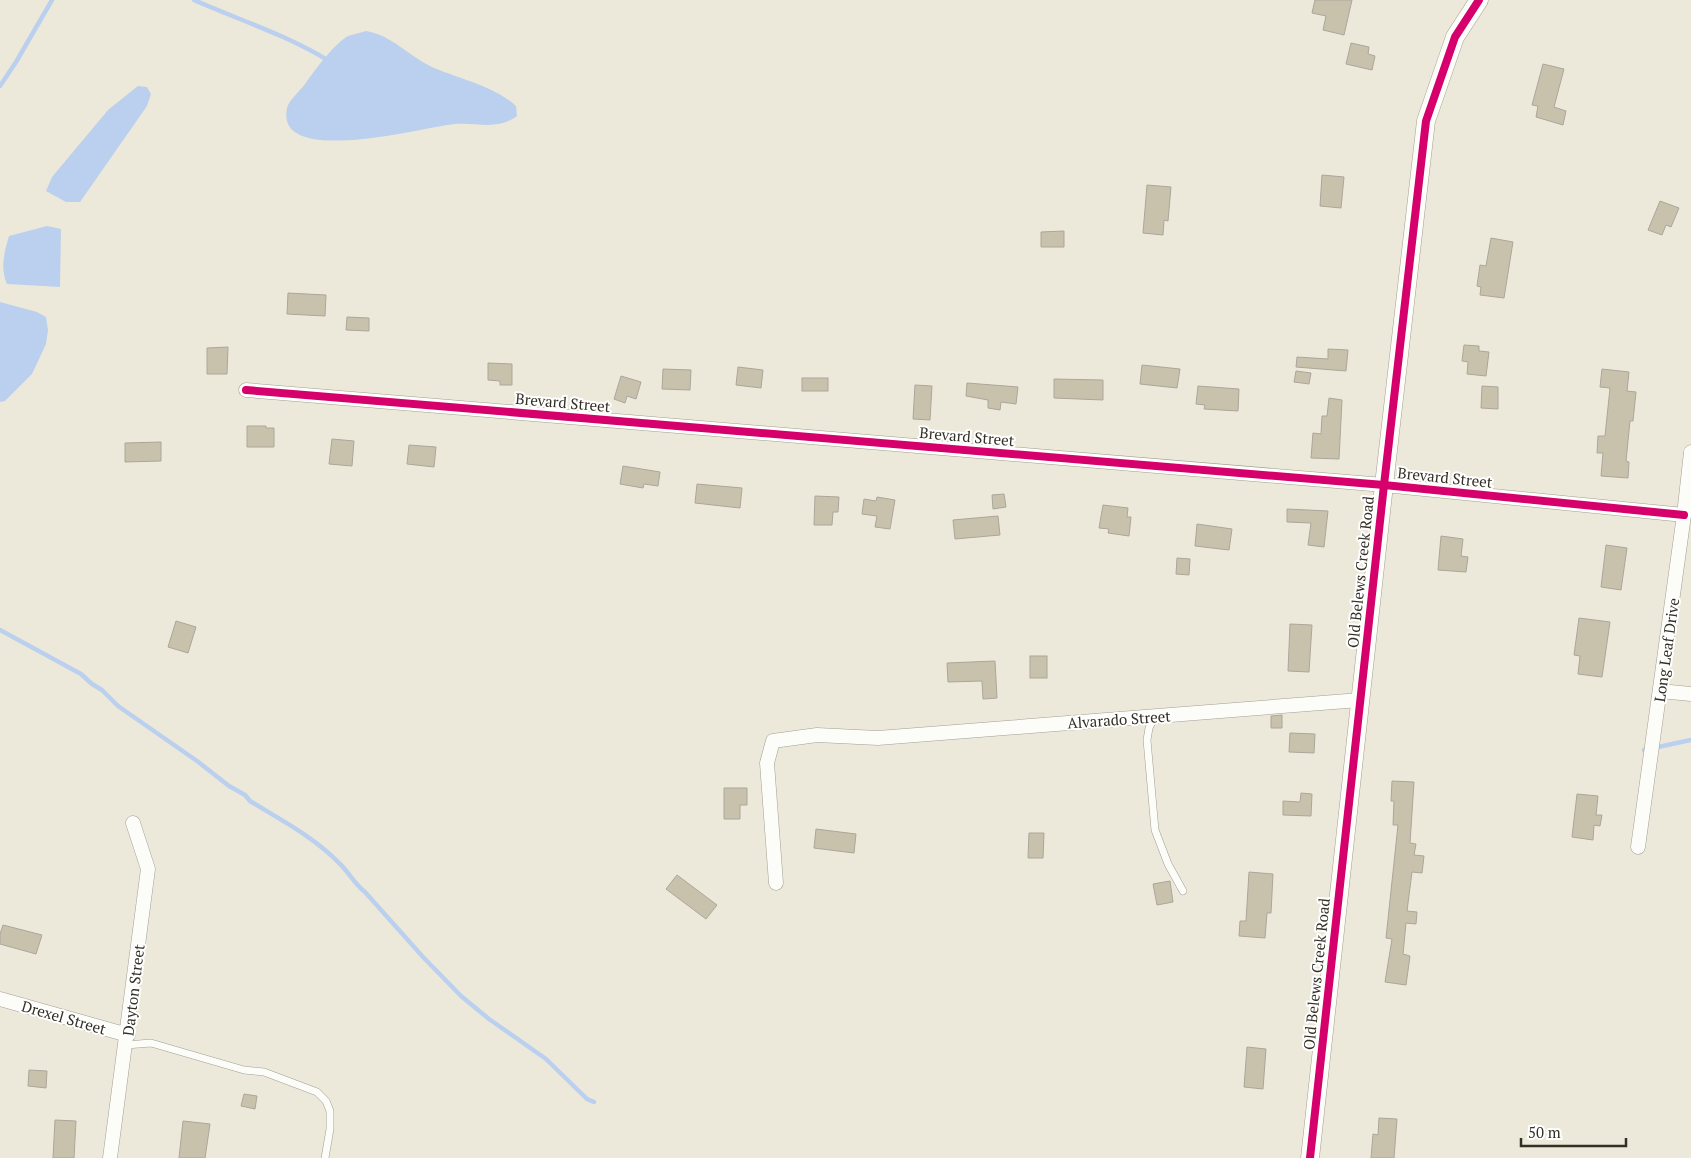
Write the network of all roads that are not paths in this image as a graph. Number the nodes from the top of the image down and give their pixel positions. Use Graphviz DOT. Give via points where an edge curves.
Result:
graph roads {
  1 [pos="1479,0"];
  2 [pos="246,390"];
  3 [pos="1691,452"];
  4 [pos="1384,485"];
  5 [pos="1684,515"];
  6 [pos="1660,691"];
  7 [pos="1691,694"];
  8 [pos="1360,700"];
  9 [pos="1155,716"];
  10 [pos="133,823"];
  11 [pos="1638,847"];
  12 [pos="776,883"];
  13 [pos="1183,891"];
  14 [pos="0,998"];
  15 [pos="127,1040"];
  16 [pos="110,1158"];
  17 [pos="325,1158"];
  18 [pos="1310,1158"];
  1 -- 4 [label="street, Old Belews Creek Road" via="1455,36 1426,121"];
  2 -- 4 [label="street, Brevard Street"];
  3 -- 5 [label="street, Long Leaf Drive"];
  4 -- 5 [label="street, Brevard Street"];
  4 -- 8 [label="street, Old Belews Creek Road"];
  5 -- 6 [label="street, Long Leaf Drive"];
  6 -- 7 [label="street"];
  6 -- 11 [label="street, Long Leaf Drive"];
  8 -- 9 [label="street, Alvarado Street"];
  8 -- 18 [label="street, Old Belews Creek Road"];
  9 -- 12 [label="street, Alvarado Street" via="878,738 817,734 773,741 767,764"];
  9 -- 13 [label="lane" via="1147,740 1155,830"];
  10 -- 15 [label="street, Dayton Street" via="148,869"];
  14 -- 15 [label="street, Drexel Street"];
  15 -- 16 [label="street, Dayton Street"];
  15 -- 17 [label="lane" via="151,1043 244,1070 264,1072 317,1092 330,1111"];
}
